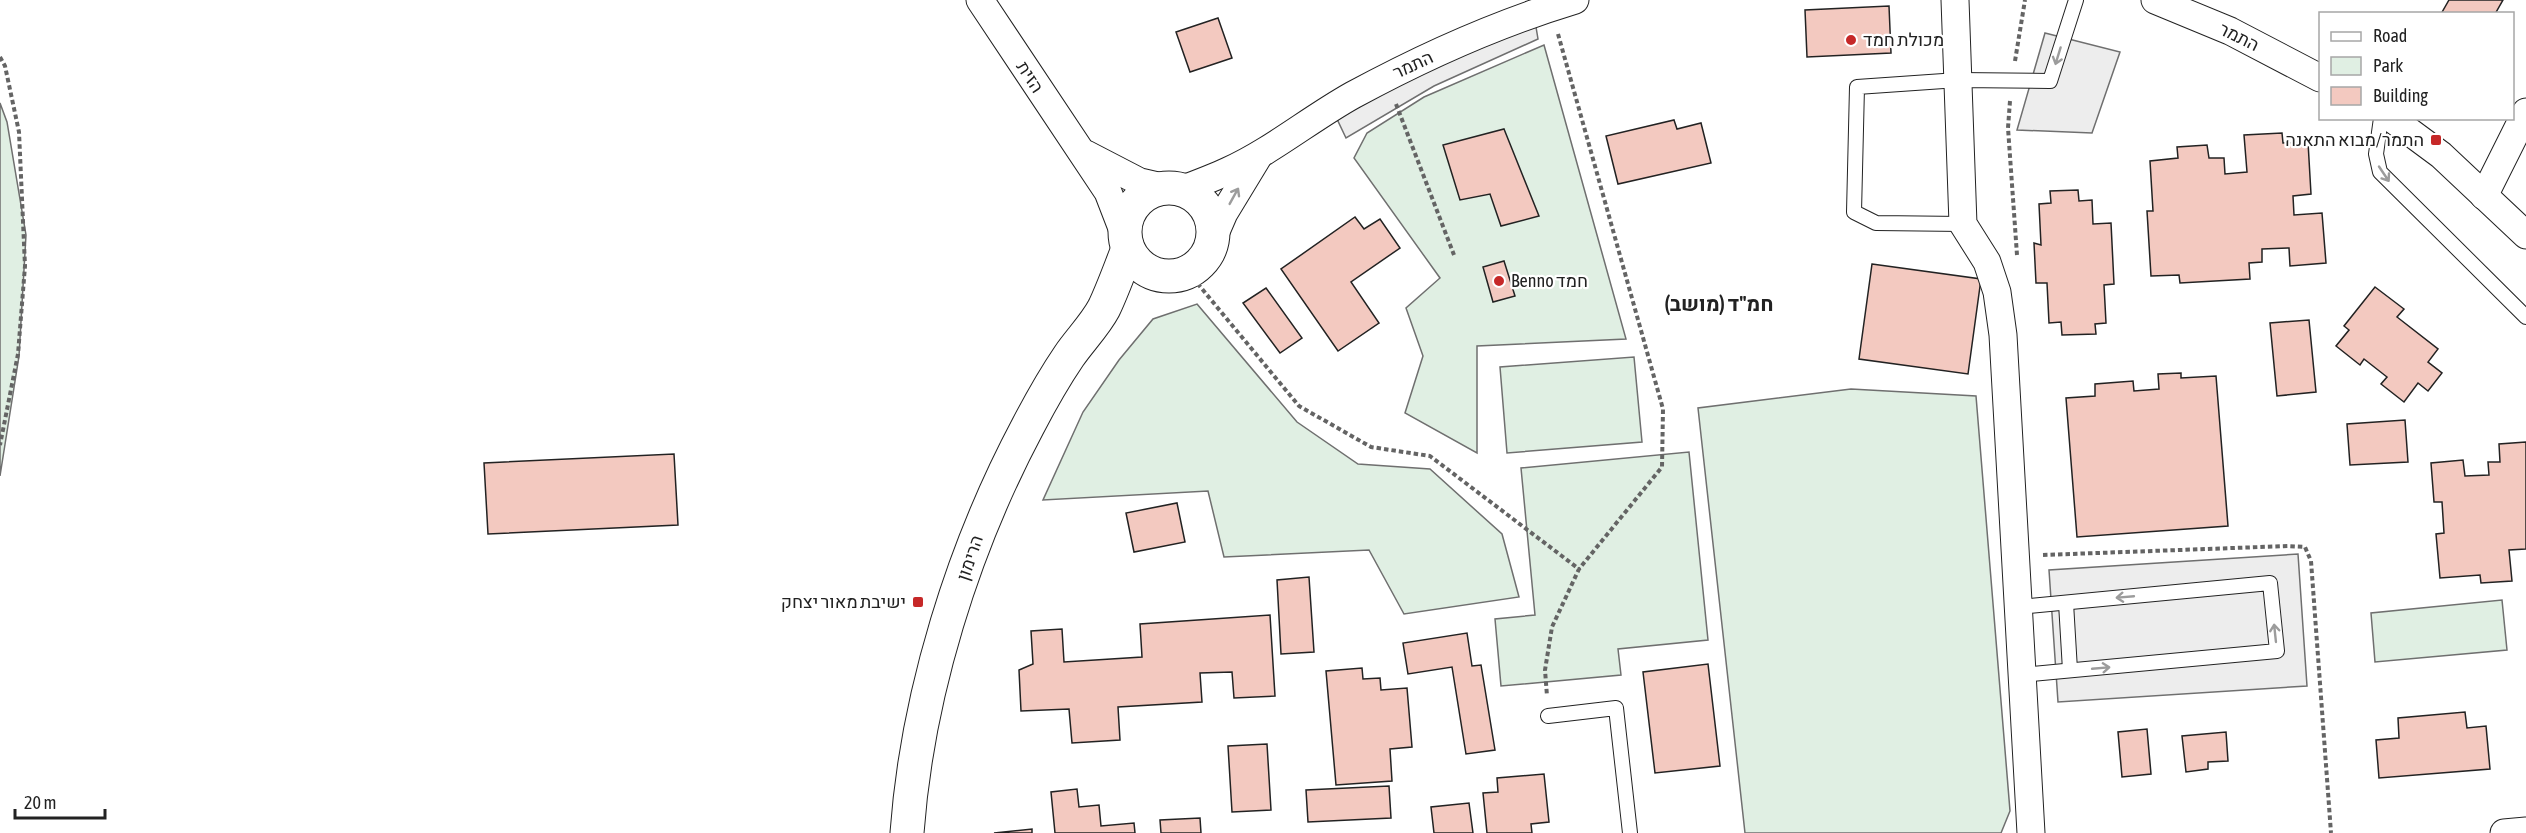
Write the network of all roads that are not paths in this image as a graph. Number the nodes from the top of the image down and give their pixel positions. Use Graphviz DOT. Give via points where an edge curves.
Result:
graph roads {
  1 [pos="980,0"];
  2 [pos="1954,0"];
  3 [pos="2076,0"];
  4 [pos="2155,0"];
  5 [pos="1563,4"];
  6 [pos="2319,77"];
  7 [pos="1958,80"];
  8 [pos="2526,112"];
  9 [pos="2381,120"];
  10 [pos="2394,120"];
  11 [pos="1083,152"];
  12 [pos="1261,153"];
  13 [pos="1174,189"];
  14 [pos="2484,196"];
  15 [pos="1963,224"];
  16 [pos="2526,235"];
  17 [pos="1127,242"];
  18 [pos="1211,243"];
  19 [pos="1174,274"];
  20 [pos="1103,310"];
  21 [pos="2526,317"];
  22 [pos="2066,603"];
  23 [pos="2019,607"];
  24 [pos="2070,670"];
  25 [pos="2022,675"];
  26 [pos="1548,716"];
  27 [pos="2526,831"];
  28 [pos="907,833"];
  29 [pos="1630,833"];
  30 [pos="2031,833"];
  31 [pos="2504,833"];
  1 -- 11 [label="street, הזית"];
  2 -- 7 [label="street"];
  3 -- 7 [label="lane, one-way" via="2050,81"];
  4 -- 6 [label="street, התמר" via="2230,31"];
  5 -- 12 [label="street, התמר" via="1452,47 1386,78"];
  7 -- 15 [label="street"];
  7 -- 15 [label="lane" via="1857,87 1854,212 1876,223"];
  8 -- 14 [label="street"];
  9 -- 21 [label="lane, one-way" via="2376,154 2380,172"];
  10 -- 14 [label="street" via="2441,155"];
  11 -- 13 [label="street, הזית" via="1140,182"];
  11 -- 17 [label="street, הזית" via="1108,192"];
  12 -- 13 [label="street, התמר" via="1228,171"];
  18 -- 12 [label="street, התמר, one-way" via="1224,213"];
  13 -- 17 [label="street" via="1153,191 1140,198 1126,222"];
  13 -- 18 [label="street" via="1195,197 1205,207 1212,221"];
  14 -- 16 [label="street"];
  15 -- 23 [label="street" via="1987,262 1997,291"];
  17 -- 19 [label="street" via="1136,261 1147,270"];
  17 -- 20 [label="street, הרימון"];
  18 -- 19 [label="street" via="1201,263"];
  19 -- 20 [label="street, הרימון" via="1123,296"];
  20 -- 28 [label="street, הרימון" via="1068,358 1028,425 996,489 971,555 944,638 923,724"];
  22 -- 23 [label="lane"];
  22 -- 24 [label="lane"];
  24 -- 22 [label="lane, one-way" via="2277,651 2270,584"];
  23 -- 25 [label="street"];
  24 -- 25 [label="lane"];
  25 -- 30 [label="street"];
  26 -- 29 [label="lane" via="1616,708"];
  27 -- 31 [label="street"];
}
